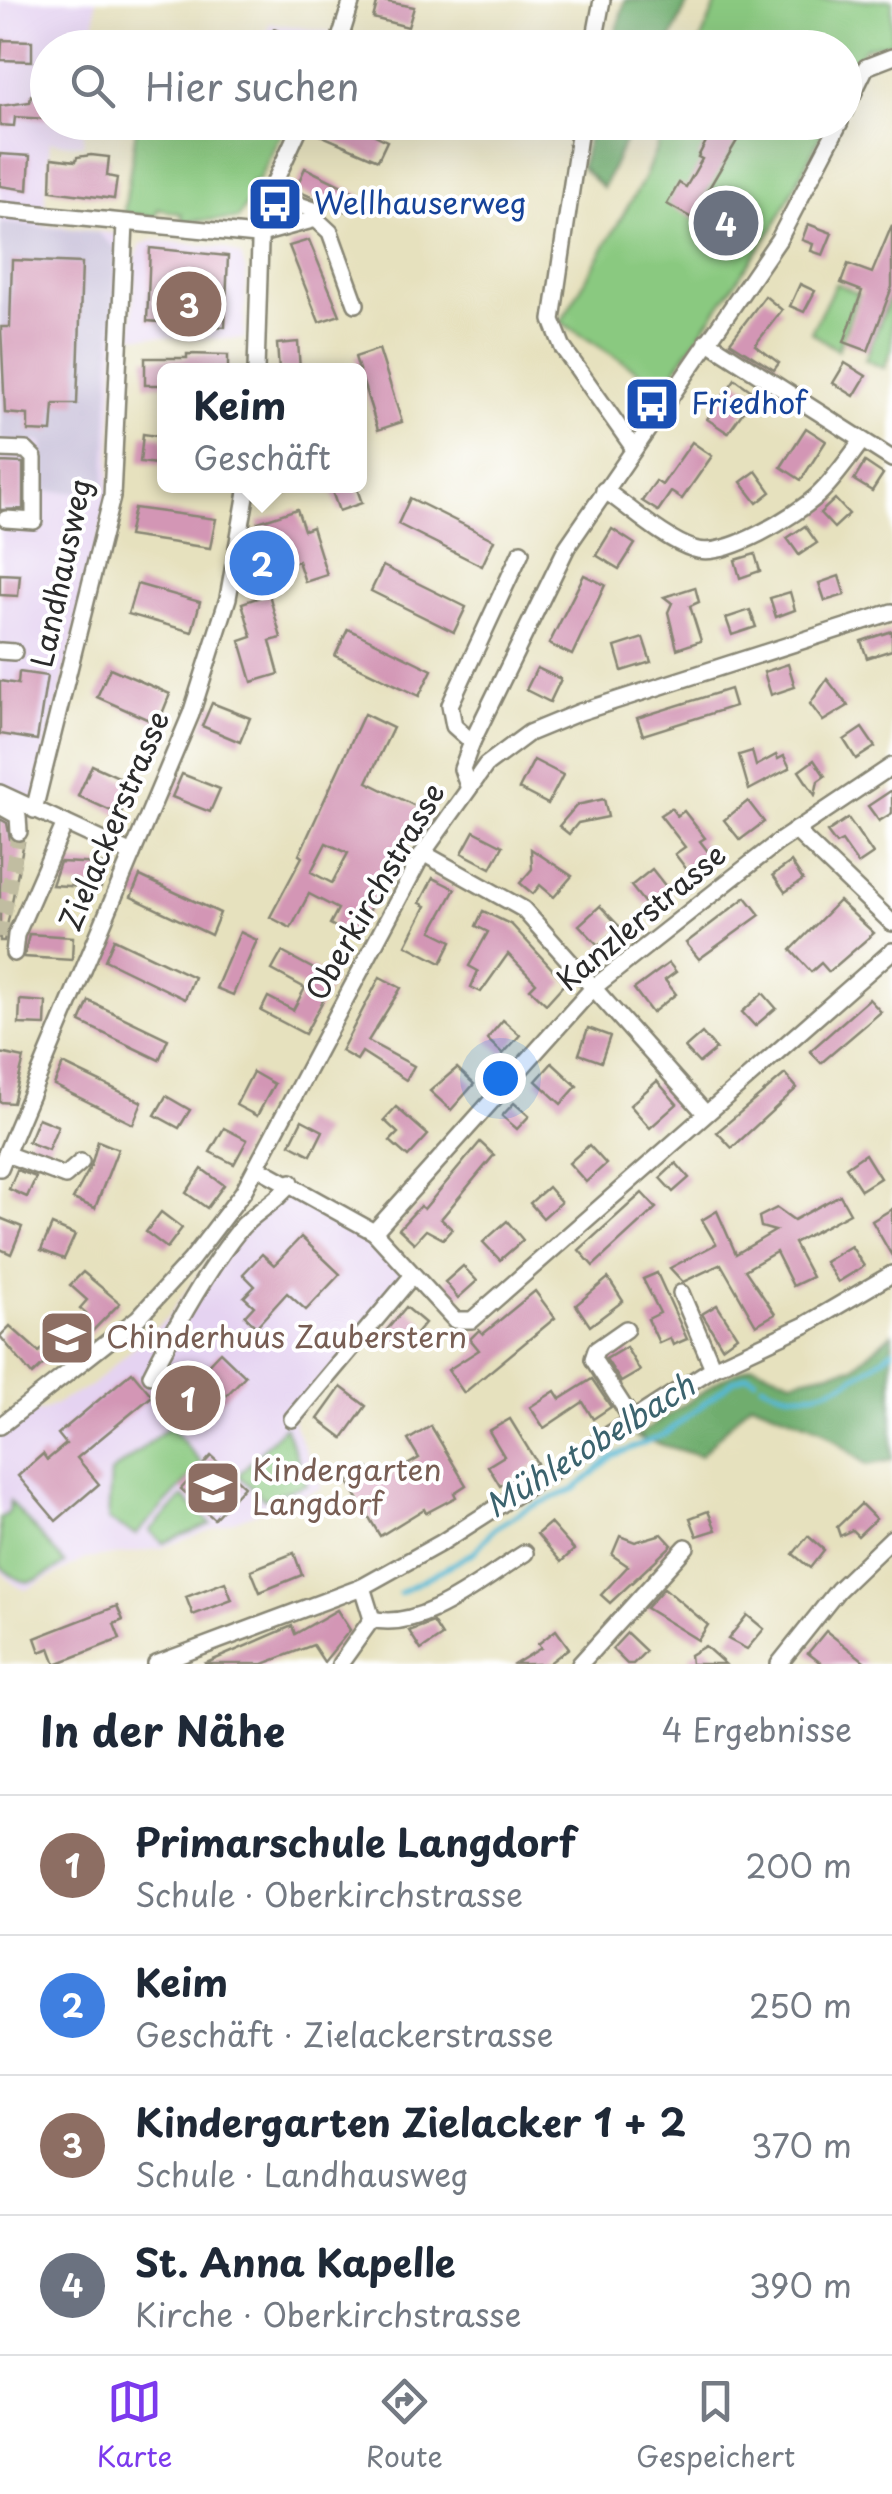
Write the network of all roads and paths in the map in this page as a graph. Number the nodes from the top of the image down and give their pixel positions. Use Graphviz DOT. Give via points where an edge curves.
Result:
graph roads {
  1 [pos="352,0"];
  2 [pos="602,0"];
  3 [pos="343,30"];
  4 [pos="596,30"];
  5 [pos="892,57"];
  6 [pos="862,75"];
  7 [pos="294,140"];
  8 [pos="578,140"];
  9 [pos="831,140"];
  10 [pos="268,194"];
  11 [pos="0,210"];
  12 [pos="314,210"];
  13 [pos="126,224"];
  14 [pos="258,235"];
  15 [pos="356,304"];
  16 [pos="708,341"];
  17 [pos="256,363"];
  18 [pos="862,441"];
  19 [pos="633,447"];
  20 [pos="0,449"];
  21 [pos="892,459"];
  22 [pos="604,490"];
  23 [pos="247,493"];
  24 [pos="6,520"];
  25 [pos="521,552"];
  26 [pos="892,612"];
  27 [pos="472,742"];
  28 [pos="892,766"];
  29 [pos="468,786"];
  30 [pos="0,793"];
  31 [pos="0,806"];
  32 [pos="34,810"];
  33 [pos="65,823"];
  34 [pos="795,830"];
  35 [pos="19,832"];
  36 [pos="423,853"];
  37 [pos="132,854"];
  38 [pos="892,923"];
  39 [pos="892,951"];
  40 [pos="14,954"];
  41 [pos="593,988"];
  42 [pos="705,1114"];
  43 [pos="3,1161"];
  44 [pos="81,1162"];
  45 [pos="258,1167"];
  46 [pos="291,1182"];
  47 [pos="374,1232"];
  48 [pos="892,1274"];
  49 [pos="414,1275"];
  50 [pos="680,1292"];
  51 [pos="626,1329"];
  52 [pos="713,1368"];
  53 [pos="150,1376"];
  54 [pos="292,1419"];
  55 [pos="632,1421"];
  56 [pos="0,1426"];
  57 [pos="892,1538"];
  58 [pos="686,1547"];
  59 [pos="525,1553"];
  60 [pos="362,1587"];
  61 [pos="372,1619"];
  62 [pos="156,1664"];
  63 [pos="340,1664"];
  64 [pos="580,1664"];
  65 [pos="779,1664"];
  1 -- 3 [label="street"];
  2 -- 4 [label="street"];
  5 -- 6 [label="street"];
  7 -- 10 [label="street"];
  8 -- 19 [label="street" via="552,320 563,348"];
  9 -- 16 [label="street, Oberkirchstrasse" via="795,212"];
  10 -- 12 [label="street"];
  10 -- 14 [label="street"];
  11 -- 13 [label="street"];
  13 -- 14 [label="street"];
  13 -- 32 [label="street, Landhausweg" via="112,497"];
  14 -- 15 [label="street" via="323,222"];
  14 -- 17 [label="street"];
  16 -- 18 [label="street"];
  16 -- 19 [label="street, Oberkirchstrasse"];
  18 -- 21 [label="street"];
  18 -- 22 [label="street" via="800,508 758,534 704,551"];
  19 -- 22 [label="street, Oberkirchstrasse"];
  20 -- 24 [label="street" via="26,450 34,458 34,521"];
  22 -- 27 [label="street, Oberkirchstrasse" via="566,547"];
  23 -- 37 [label="street, Zielackerstrasse" via="217,639"];
  25 -- 27 [label="street" via="450,705 454,726"];
  26 -- 29 [label="street" via="554,722 509,746"];
  27 -- 29 [label="street, Oberkirchstrasse" via="462,768"];
  28 -- 34 [label="street, Kanzlerstrasse"];
  29 -- 36 [label="street, Oberkirchstrasse"];
  30 -- 32 [label="street"];
  31 -- 35 [label="street" via="18,816"];
  32 -- 33 [label="street"];
  33 -- 37 [label="street"];
  33 -- 40 [label="street" via="16,934"];
  34 -- 38 [label="street"];
  34 -- 41 [label="street, Kanzlerstrasse"];
  36 -- 41 [label="street" via="523,909"];
  36 -- 45 [label="street, Oberkirchstrasse"];
  37 -- 43 [label="street, Zielackerstrasse"];
  39 -- 42 [label="street"];
  41 -- 42 [label="street"];
  41 -- 47 [label="street, Kanzlerstrasse"];
  42 -- 49 [label="street" via="472,1320 455,1320"];
  43 -- 44 [label="street" via="65,1176"];
  45 -- 46 [label="street"];
  45 -- 56 [label="street, Oberkirchstrasse" via="191,1260 138,1318"];
  46 -- 47 [label="street"];
  46 -- 53 [label="street" via="240,1230 186,1308"];
  47 -- 49 [label="street"];
  48 -- 52 [label="street"];
  49 -- 54 [label="street"];
  50 -- 52 [label="street"];
  51 -- 55 [label="street" via="596,1350 593,1360"];
  52 -- 55 [label="street"];
  55 -- 60 [label="street"];
  57 -- 65 [label="street" via="827,1602"];
  58 -- 64 [label="street"];
  59 -- 61 [label="street" via="432,1610 386,1623"];
  60 -- 61 [label="street"];
  60 -- 62 [label="street"];
  61 -- 63 [label="street"];
}
